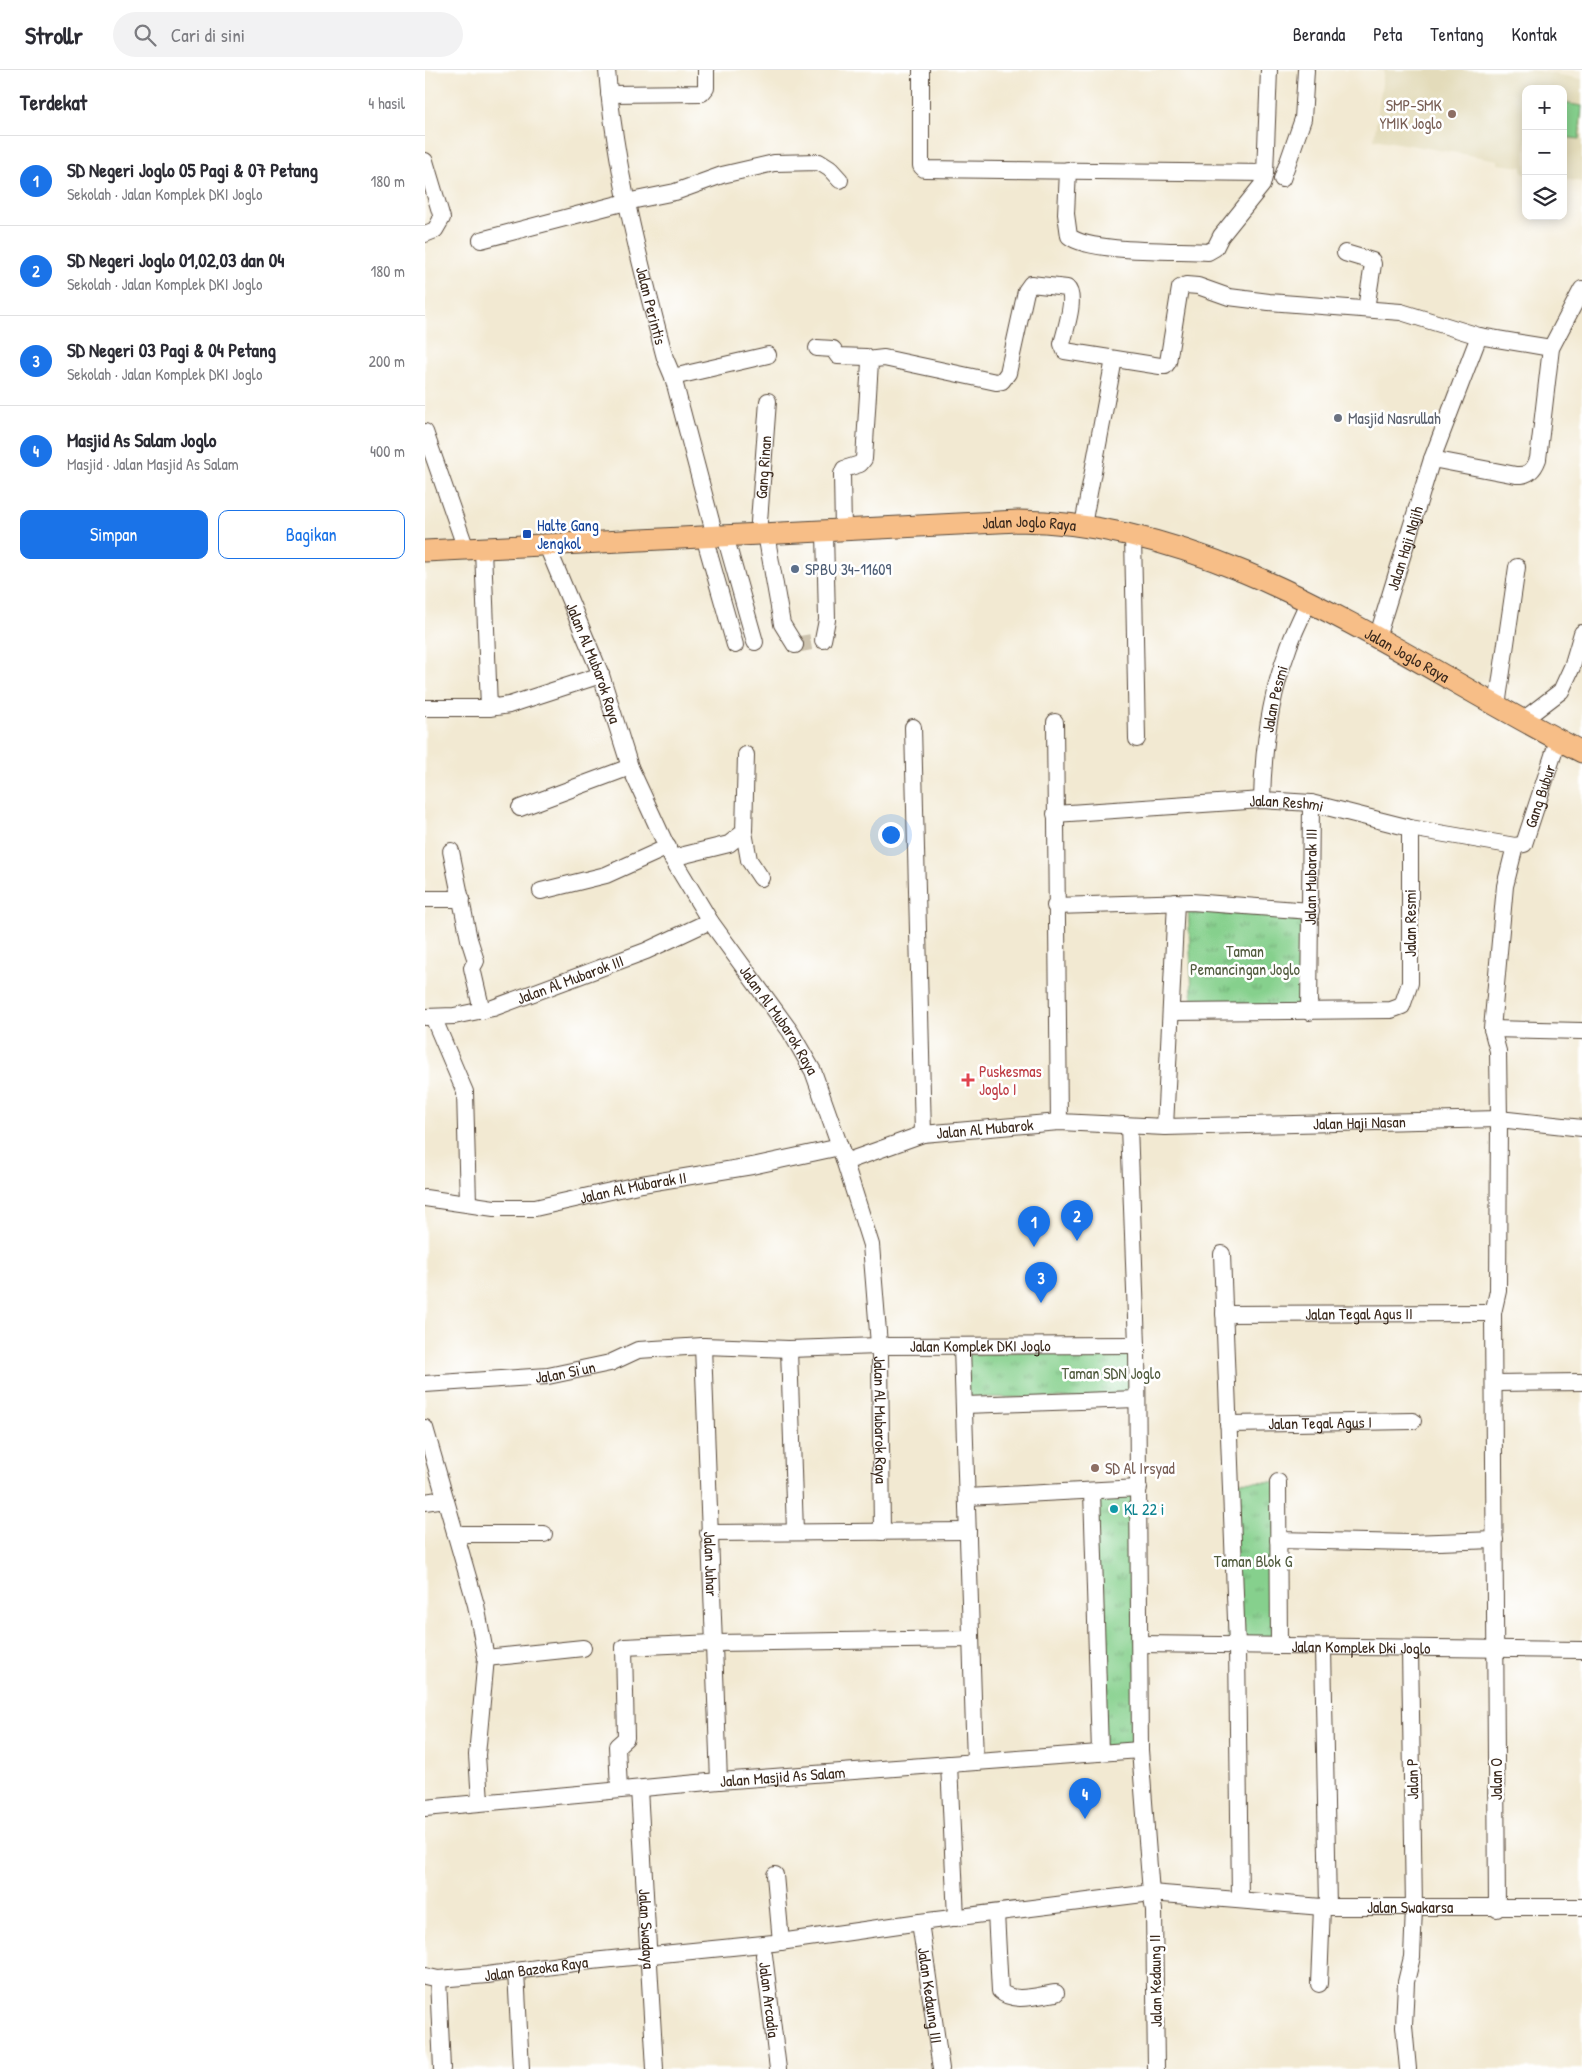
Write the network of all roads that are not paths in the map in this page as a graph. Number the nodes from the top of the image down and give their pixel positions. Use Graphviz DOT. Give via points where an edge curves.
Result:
graph roads {
  1 [pos="607,70"];
  2 [pos="706,70"];
  3 [pos="921,70"];
  4 [pos="1269,70"];
  5 [pos="1306,70"];
  6 [pos="609,94"];
  7 [pos="425,161"];
  8 [pos="1068,170"];
  9 [pos="1265,173"];
  10 [pos="1282,179"];
  11 [pos="840,180"];
  12 [pos="626,202"];
  13 [pos="425,234"];
  14 [pos="481,240"];
  15 [pos="1345,253"];
  16 [pos="1582,289"];
  17 [pos="1367,309"];
  18 [pos="1479,336"];
  19 [pos="817,348"];
  20 [pos="1551,348"];
  21 [pos="769,355"];
  22 [pos="1115,359"];
  23 [pos="870,362"];
  24 [pos="673,377"];
  25 [pos="768,400"];
  26 [pos="425,432"];
  27 [pos="1432,459"];
  28 [pos="1083,524"];
  29 [pos="834,532"];
  30 [pos="762,534"];
  31 [pos="715,536"];
  32 [pos="1133,536"];
  33 [pos="547,546"];
  34 [pos="474,549"];
  35 [pos="425,551"];
  36 [pos="1517,567"];
  37 [pos="1308,602"];
  38 [pos="1582,634"];
  39 [pos="1377,638"];
  40 [pos="823,640"];
  41 [pos="755,642"];
  42 [pos="795,645"];
  43 [pos="735,646"];
  44 [pos="601,675"];
  45 [pos="1497,706"];
  46 [pos="425,708"];
  47 [pos="489,708"];
  48 [pos="1523,720"];
  49 [pos="1055,722"];
  50 [pos="913,727"];
  51 [pos="1137,739"];
  52 [pos="1558,740"];
  53 [pos="1582,752"];
  54 [pos="746,755"];
  55 [pos="630,767"];
  56 [pos="1262,800"];
  57 [pos="1311,803"];
  58 [pos="519,808"];
  59 [pos="1055,814"];
  60 [pos="1411,828"];
  61 [pos="744,832"];
  62 [pos="1515,846"];
  63 [pos="451,850"];
  64 [pos="670,853"];
  65 [pos="761,878"];
  66 [pos="541,891"];
  67 [pos="425,899"];
  68 [pos="462,899"];
  69 [pos="1176,902"];
  70 [pos="1055,906"];
  71 [pos="1311,911"];
  72 [pos="710,921"];
  73 [pos="482,1011"];
  74 [pos="1171,1012"];
  75 [pos="1309,1012"];
  76 [pos="429,1017"];
  77 [pos="1492,1029"];
  78 [pos="1582,1031"];
  79 [pos="1499,1119"];
  80 [pos="1059,1122"];
  81 [pos="1129,1126"];
  82 [pos="1165,1127"];
  83 [pos="1582,1128"];
  84 [pos="923,1134"];
  85 [pos="842,1154"];
  86 [pos="425,1198"];
  87 [pos="468,1203"];
  88 [pos="1222,1254"];
  89 [pos="1493,1313"];
  90 [pos="1224,1314"];
  91 [pos="1137,1345"];
  92 [pos="703,1346"];
  93 [pos="879,1346"];
  94 [pos="962,1347"];
  95 [pos="789,1349"];
  96 [pos="1582,1382"];
  97 [pos="425,1384"];
  98 [pos="1495,1384"];
  99 [pos="1137,1399"];
  100 [pos="964,1405"];
  101 [pos="1413,1421"];
  102 [pos="1228,1424"];
  103 [pos="425,1428"];
  104 [pos="1278,1482"];
  105 [pos="1139,1488"];
  106 [pos="1093,1491"];
  107 [pos="967,1497"];
  108 [pos="445,1500"];
  109 [pos="425,1502"];
  110 [pos="968,1531"];
  111 [pos="795,1532"];
  112 [pos="882,1532"];
  113 [pos="708,1533"];
  114 [pos="455,1534"];
  115 [pos="544,1534"];
  116 [pos="1278,1540"];
  117 [pos="1495,1540"];
  118 [pos="971,1638"];
  119 [pos="714,1643"];
  120 [pos="1140,1644"];
  121 [pos="1237,1646"];
  122 [pos="1279,1646"];
  123 [pos="583,1648"];
  124 [pos="1323,1648"];
  125 [pos="1410,1649"];
  126 [pos="1495,1650"];
  127 [pos="1582,1650"];
  128 [pos="486,1658"];
  129 [pos="1140,1750"];
  130 [pos="1100,1752"];
  131 [pos="975,1762"];
  132 [pos="949,1764"];
  133 [pos="719,1782"];
  134 [pos="639,1789"];
  135 [pos="619,1790"];
  136 [pos="480,1801"];
  137 [pos="425,1808"];
  138 [pos="775,1875"];
  139 [pos="1151,1893"];
  140 [pos="1240,1900"];
  141 [pos="1325,1907"];
  142 [pos="1414,1908"];
  143 [pos="1582,1908"];
  144 [pos="1497,1909"];
  145 [pos="996,1913"];
  146 [pos="956,1918"];
  147 [pos="920,1922"];
  148 [pos="773,1947"];
  149 [pos="648,1959"];
  150 [pos="516,1971"];
  151 [pos="432,1978"];
  152 [pos="1319,1984"];
  153 [pos="1056,1992"];
  154 [pos="442,2069"];
  155 [pos="521,2069"];
  156 [pos="655,2069"];
  157 [pos="778,2069"];
  158 [pos="941,2069"];
  159 [pos="1156,2069"];
  160 [pos="1408,2069"];
  1 -- 6 [label="street, Jalan Perintis"];
  2 -- 6 [label="street" via="706,88 702,93"];
  3 -- 8 [label="street" via="921,166 924,169"];
  4 -- 9 [label="street"];
  5 -- 10 [label="street" via="1303,119"];
  6 -- 12 [label="street, Jalan Perintis"];
  7 -- 13 [label="street" via="442,218 435,230"];
  8 -- 9 [label="street"];
  8 -- 9 [label="street" via="1066,214 1069,236 1075,241 1101,246 1208,252 1215,248 1262,184"];
  11 -- 12 [label="street" via="819,162 774,163 722,175 675,192"];
  12 -- 14 [label="street"];
  12 -- 24 [label="street, Jalan Perintis" via="665,358"];
  15 -- 17 [label="street" via="1372,261"];
  16 -- 20 [label="street"];
  17 -- 18 [label="street" via="1401,312"];
  17 -- 22 [label="street" via="1229,297 1198,286 1182,285 1167,364"];
  18 -- 20 [label="street"];
  18 -- 27 [label="street, Jalan Haji Najih"];
  19 -- 23 [label="street" via="833,349 838,356 866,357"];
  20 -- 27 [label="street" via="1533,470 1523,476"];
  21 -- 24 [label="street"];
  22 -- 23 [label="street" via="1063,349 1072,295 1067,288 1034,284 1027,289 1008,372 1002,381 884,358"];
  22 -- 28 [label="street"];
  23 -- 29 [label="street" via="864,459 844,469"];
  24 -- 31 [label="street, Jalan Perintis"];
  25 -- 30 [label="street, Gang Rinan"];
  26 -- 34 [label="street"];
  27 -- 39 [label="street, Jalan Haji Najih"];
  28 -- 29 [label="main road, Jalan Joglo Raya" via="1018,521"];
  28 -- 32 [label="main road, Jalan Joglo Raya"];
  29 -- 30 [label="main road, Jalan Joglo Raya"];
  29 -- 40 [label="street"];
  30 -- 31 [label="main road, Jalan Joglo Raya"];
  30 -- 42 [label="street, Gang Rinan" via="783,624"];
  31 -- 33 [label="main road, Jalan Joglo Raya"];
  31 -- 41 [label="street"];
  31 -- 43 [label="street"];
  32 -- 37 [label="main road, Jalan Joglo Raya" via="1194,552"];
  32 -- 51 [label="street"];
  33 -- 34 [label="main road, Jalan Joglo Raya"];
  33 -- 44 [label="street, Jalan Al Mubarok Raya"];
  34 -- 35 [label="main road, Jalan Joglo Raya"];
  34 -- 47 [label="street"];
  36 -- 45 [label="street"];
  37 -- 39 [label="main road, Jalan Joglo Raya"];
  37 -- 56 [label="street, Jalan Pesmi" via="1286,652 1270,720"];
  38 -- 48 [label="street" via="1561,690"];
  39 -- 45 [label="main road, Jalan Joglo Raya"];
  44 -- 47 [label="street" via="509,705"];
  44 -- 55 [label="street, Jalan Al Mubarok Raya"];
  45 -- 48 [label="main road, Jalan Joglo Raya"];
  46 -- 47 [label="street"];
  48 -- 52 [label="main road, Jalan Joglo Raya"];
  49 -- 59 [label="street"];
  50 -- 84 [label="street"];
  52 -- 53 [label="main road, Jalan Joglo Raya"];
  52 -- 62 [label="street, Gang Bubur" via="1524,844"];
  54 -- 61 [label="street"];
  55 -- 58 [label="street"];
  55 -- 64 [label="street, Jalan Al Mubarok Raya"];
  56 -- 57 [label="street, Jalan Reshmi"];
  56 -- 59 [label="street, Jalan Reshmi"];
  57 -- 60 [label="street, Jalan Reshmi"];
  57 -- 71 [label="street, Jalan Mubarak III"];
  59 -- 70 [label="street"];
  60 -- 62 [label="street, Jalan Reshmi"];
  60 -- 75 [label="street, Jalan Resmi" via="1410,983 1402,1006 1391,1010"];
  61 -- 64 [label="street" via="729,844"];
  61 -- 65 [label="street" via="749,860"];
  62 -- 77 [label="street" via="1505,886"];
  63 -- 68 [label="street"];
  64 -- 66 [label="street" via="606,875"];
  64 -- 72 [label="street, Jalan Al Mubarok Raya"];
  67 -- 68 [label="street"];
  68 -- 73 [label="street" via="476,961 473,968"];
  69 -- 70 [label="street"];
  69 -- 71 [label="street"];
  69 -- 74 [label="street"];
  70 -- 80 [label="street"];
  71 -- 75 [label="street, Jalan Mubarak III"];
  72 -- 73 [label="street, Jalan Al Mubarok III" via="645,951"];
  72 -- 85 [label="street, Jalan Al Mubarok Raya" via="795,1039 813,1071"];
  73 -- 76 [label="street, Jalan Al Mubarok III"];
  74 -- 75 [label="street"];
  74 -- 82 [label="street"];
  76 -- 87 [label="street" via="465,1092"];
  77 -- 78 [label="street"];
  77 -- 79 [label="street" via="1498,1051"];
  79 -- 82 [label="street, Jalan Haji Nasan"];
  79 -- 83 [label="street, Jalan Haji Nasan"];
  79 -- 89 [label="street, Jalan O" via="1498,1291"];
  80 -- 81 [label="street, Jalan Al Mubarok"];
  80 -- 84 [label="street, Jalan Al Mubarok"];
  81 -- 82 [label="street, Jalan Haji Nasan"];
  81 -- 91 [label="street, Jalan Kedaung II"];
  84 -- 85 [label="street, Jalan Al Mubarok"];
  85 -- 87 [label="street, Jalan Al Mubarak II" via="642,1184 535,1208 494,1208"];
  85 -- 93 [label="street, Jalan Al Mubarok Raya" via="871,1245"];
  86 -- 87 [label="street, Jalan Al Mubarak II"];
  88 -- 90 [label="street"];
  89 -- 90 [label="street, Jalan Tegal Agus II"];
  89 -- 98 [label="street, Jalan O"];
  90 -- 102 [label="street"];
  91 -- 94 [label="street, Jalan Komplek DKI Joglo"];
  91 -- 99 [label="street, Jalan Kedaung II"];
  92 -- 95 [label="street, Jalan Komplek DKI Joglo"];
  92 -- 97 [label="street, Jalan Si'un" via="638,1350 610,1363 548,1376"];
  92 -- 113 [label="street, Jalan Juhar"];
  93 -- 94 [label="street, Jalan Komplek DKI Joglo"];
  93 -- 95 [label="street, Jalan Komplek DKI Joglo"];
  93 -- 112 [label="street, Jalan Al Mubarok Raya"];
  94 -- 100 [label="street"];
  95 -- 111 [label="street"];
  96 -- 98 [label="street"];
  98 -- 117 [label="street, Jalan O"];
  99 -- 100 [label="street"];
  99 -- 105 [label="street, Jalan Kedaung II"];
  100 -- 107 [label="street"];
  101 -- 102 [label="street, Jalan Tegal Agus I"];
  102 -- 121 [label="street"];
  103 -- 108 [label="street"];
  104 -- 116 [label="street"];
  105 -- 106 [label="street"];
  105 -- 120 [label="street, Jalan Kedaung II"];
  106 -- 107 [label="street"];
  106 -- 130 [label="street"];
  107 -- 110 [label="street"];
  108 -- 109 [label="street"];
  108 -- 114 [label="street"];
  110 -- 112 [label="street"];
  110 -- 118 [label="street"];
  111 -- 112 [label="street"];
  111 -- 113 [label="street"];
  113 -- 119 [label="street, Jalan Juhar"];
  114 -- 115 [label="street"];
  114 -- 128 [label="street"];
  116 -- 117 [label="street" via="1411,1543"];
  116 -- 122 [label="street"];
  117 -- 126 [label="street, Jalan O"];
  118 -- 119 [label="street"];
  118 -- 131 [label="street"];
  119 -- 133 [label="street, Jalan Juhar"];
  119 -- 135 [label="street" via="624,1647 626,1738 617,1746"];
  120 -- 121 [label="street, Jalan Komplek Dki Joglo"];
  120 -- 129 [label="street, Jalan Kedaung II"];
  121 -- 122 [label="street, Jalan Komplek Dki Joglo"];
  121 -- 140 [label="street"];
  122 -- 124 [label="street, Jalan Komplek Dki Joglo"];
  123 -- 128 [label="street"];
  124 -- 125 [label="street, Jalan Komplek Dki Joglo"];
  124 -- 141 [label="street"];
  125 -- 126 [label="street, Jalan Komplek Dki Joglo"];
  125 -- 142 [label="street, Jalan P"];
  126 -- 127 [label="street, Jalan Komplek Dki Joglo"];
  126 -- 144 [label="street, Jalan O"];
  128 -- 136 [label="street" via="477,1754"];
  129 -- 130 [label="street, Jalan Masjid As Salam"];
  129 -- 139 [label="street, Jalan Kedaung II"];
  130 -- 131 [label="street, Jalan Masjid As Salam"];
  131 -- 132 [label="street, Jalan Masjid As Salam"];
  132 -- 133 [label="street, Jalan Masjid As Salam"];
  132 -- 146 [label="street"];
  133 -- 134 [label="street, Jalan Masjid As Salam"];
  134 -- 135 [label="street, Jalan Masjid As Salam"];
  134 -- 149 [label="street, Jalan Swadaya"];
  135 -- 136 [label="street, Jalan Masjid As Salam"];
  136 -- 137 [label="street, Jalan Masjid As Salam"];
  138 -- 148 [label="street"];
  139 -- 140 [label="street, Jalan Swakarsa"];
  139 -- 145 [label="street, Jalan Swakarsa"];
  139 -- 159 [label="street, Jalan Kedaung II"];
  140 -- 141 [label="street, Jalan Swakarsa"];
  141 -- 142 [label="street, Jalan Swakarsa"];
  141 -- 152 [label="street"];
  142 -- 144 [label="street, Jalan Swakarsa"];
  142 -- 160 [label="street, Jalan P" via="1404,2026"];
  143 -- 144 [label="street, Jalan Swakarsa"];
  145 -- 146 [label="street, Jalan Swakarsa"];
  145 -- 153 [label="street" via="999,1991 1005,1996 1019,1998"];
  146 -- 147 [label="street, Jalan Swakarsa"];
  147 -- 148 [label="street, Jalan Swakarsa"];
  147 -- 158 [label="street, Jalan Kedaung III"];
  148 -- 149 [label="street, Jalan Arcadia"];
  148 -- 157 [label="street, Jalan Arcadia"];
  149 -- 150 [label="street, Jalan Bazoka Raya"];
  149 -- 156 [label="street, Jalan Swadaya"];
  150 -- 151 [label="street, Jalan Bazoka Raya"];
  150 -- 155 [label="street"];
  151 -- 154 [label="street"];
}
